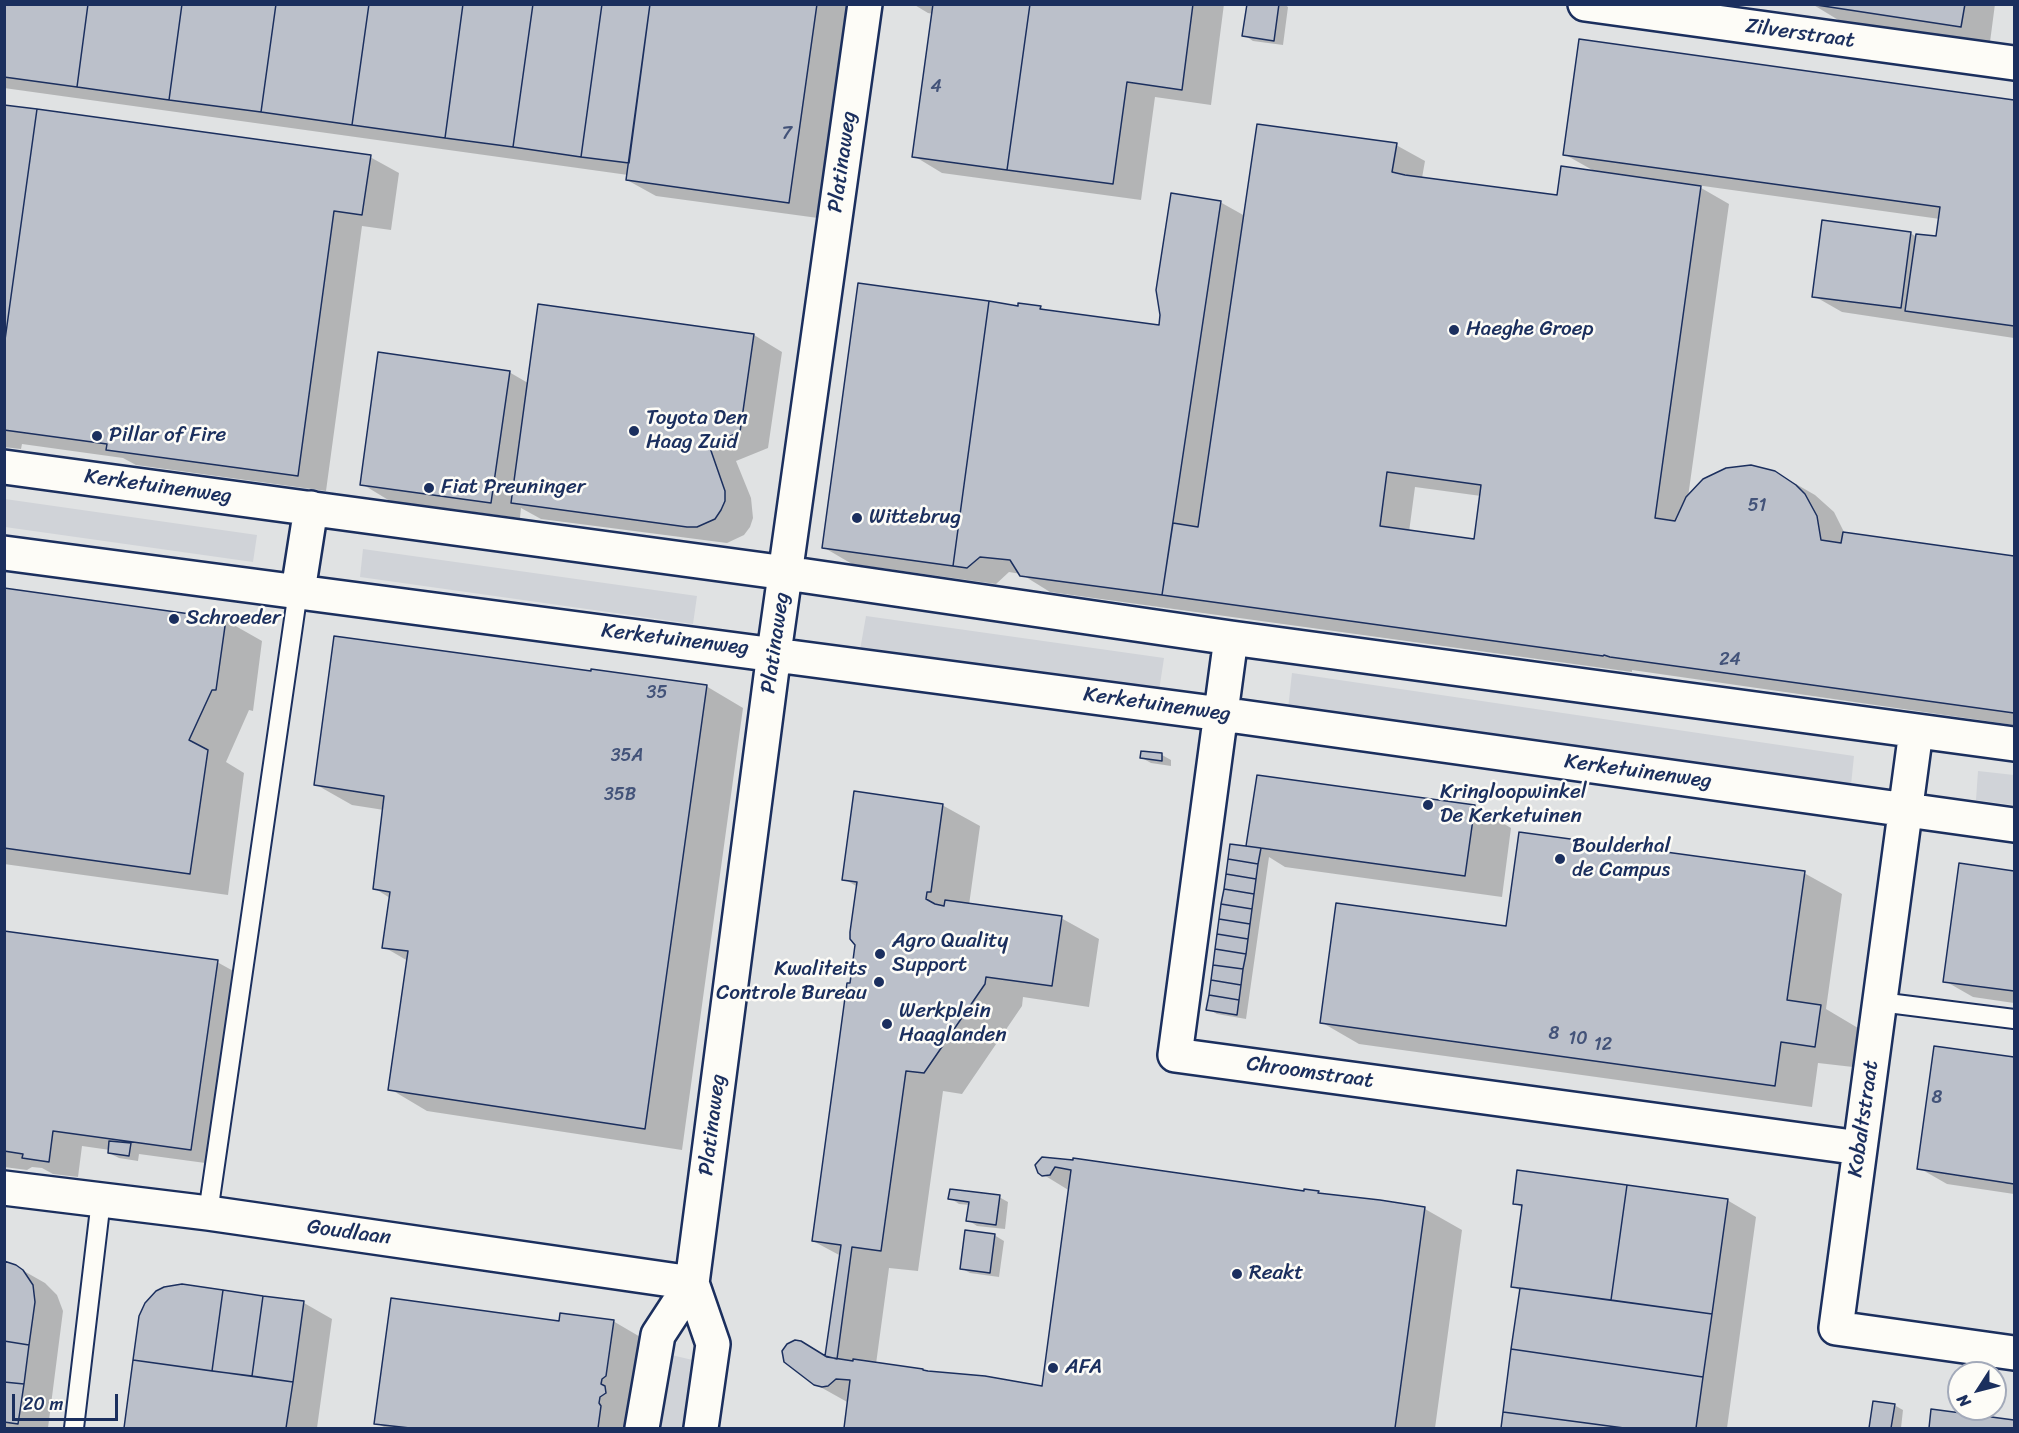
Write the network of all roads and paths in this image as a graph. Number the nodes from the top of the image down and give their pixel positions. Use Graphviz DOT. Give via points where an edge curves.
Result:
graph roads {
  1 [pos="865,4"];
  2 [pos="1585,4"];
  3 [pos="1709,13"];
  4 [pos="2014,63"];
  5 [pos="4,467"];
  6 [pos="311,508"];
  7 [pos="4,552"];
  8 [pos="786,573"];
  9 [pos="298,591"];
  10 [pos="1231,638"];
  11 [pos="774,654"];
  12 [pos="1221,714"];
  13 [pos="1916,731"];
  14 [pos="2014,744"];
  15 [pos="1906,810"];
  16 [pos="2014,825"];
  17 [pos="1880,1002"];
  18 [pos="2014,1019"];
  19 [pos="1860,1148"];
  20 [pos="4,1188"];
  21 [pos="100,1200"];
  22 [pos="208,1213"];
  23 [pos="692,1283"];
  24 [pos="2014,1353"];
  25 [pos="74,1428"];
  26 [pos="642,1428"];
  27 [pos="701,1428"];
  1 -- 8 [label="street, Platinaweg"];
  2 -- 3 [label="street, Zilverstraat"];
  3 -- 4 [label="street, Zilverstraat"];
  5 -- 6 [label="street, Kerketuinenweg"];
  6 -- 8 [label="street, Kerketuinenweg"];
  6 -- 9 [label="street"];
  7 -- 9 [label="street, Kerketuinenweg"];
  8 -- 10 [label="street, Kerketuinenweg"];
  8 -- 11 [label="street, Platinaweg"];
  9 -- 11 [label="street, Kerketuinenweg"];
  9 -- 22 [label="lane"];
  10 -- 12 [label="street, Chroomstraat"];
  10 -- 13 [label="street, Kerketuinenweg"];
  11 -- 12 [label="street, Kerketuinenweg"];
  11 -- 23 [label="street, Platinaweg"];
  12 -- 15 [label="street, Kerketuinenweg"];
  12 -- 19 [label="street, Chroomstraat" via="1175,1055"];
  13 -- 14 [label="street, Kerketuinenweg"];
  13 -- 15 [label="street, Kobaltstraat"];
  15 -- 16 [label="street, Kerketuinenweg"];
  15 -- 17 [label="street, Kobaltstraat"];
  17 -- 18 [label="lane"];
  17 -- 19 [label="street, Kobaltstraat"];
  19 -- 24 [label="street, Kobaltstraat" via="1836,1328"];
  20 -- 21 [label="street, Goudlaan"];
  21 -- 22 [label="street, Goudlaan"];
  21 -- 25 [label="lane"];
  22 -- 23 [label="street, Goudlaan"];
  23 -- 26 [label="street, Platinaweg" via="658,1335"];
  23 -- 27 [label="street, Platinaweg" via="713,1344"];
}
